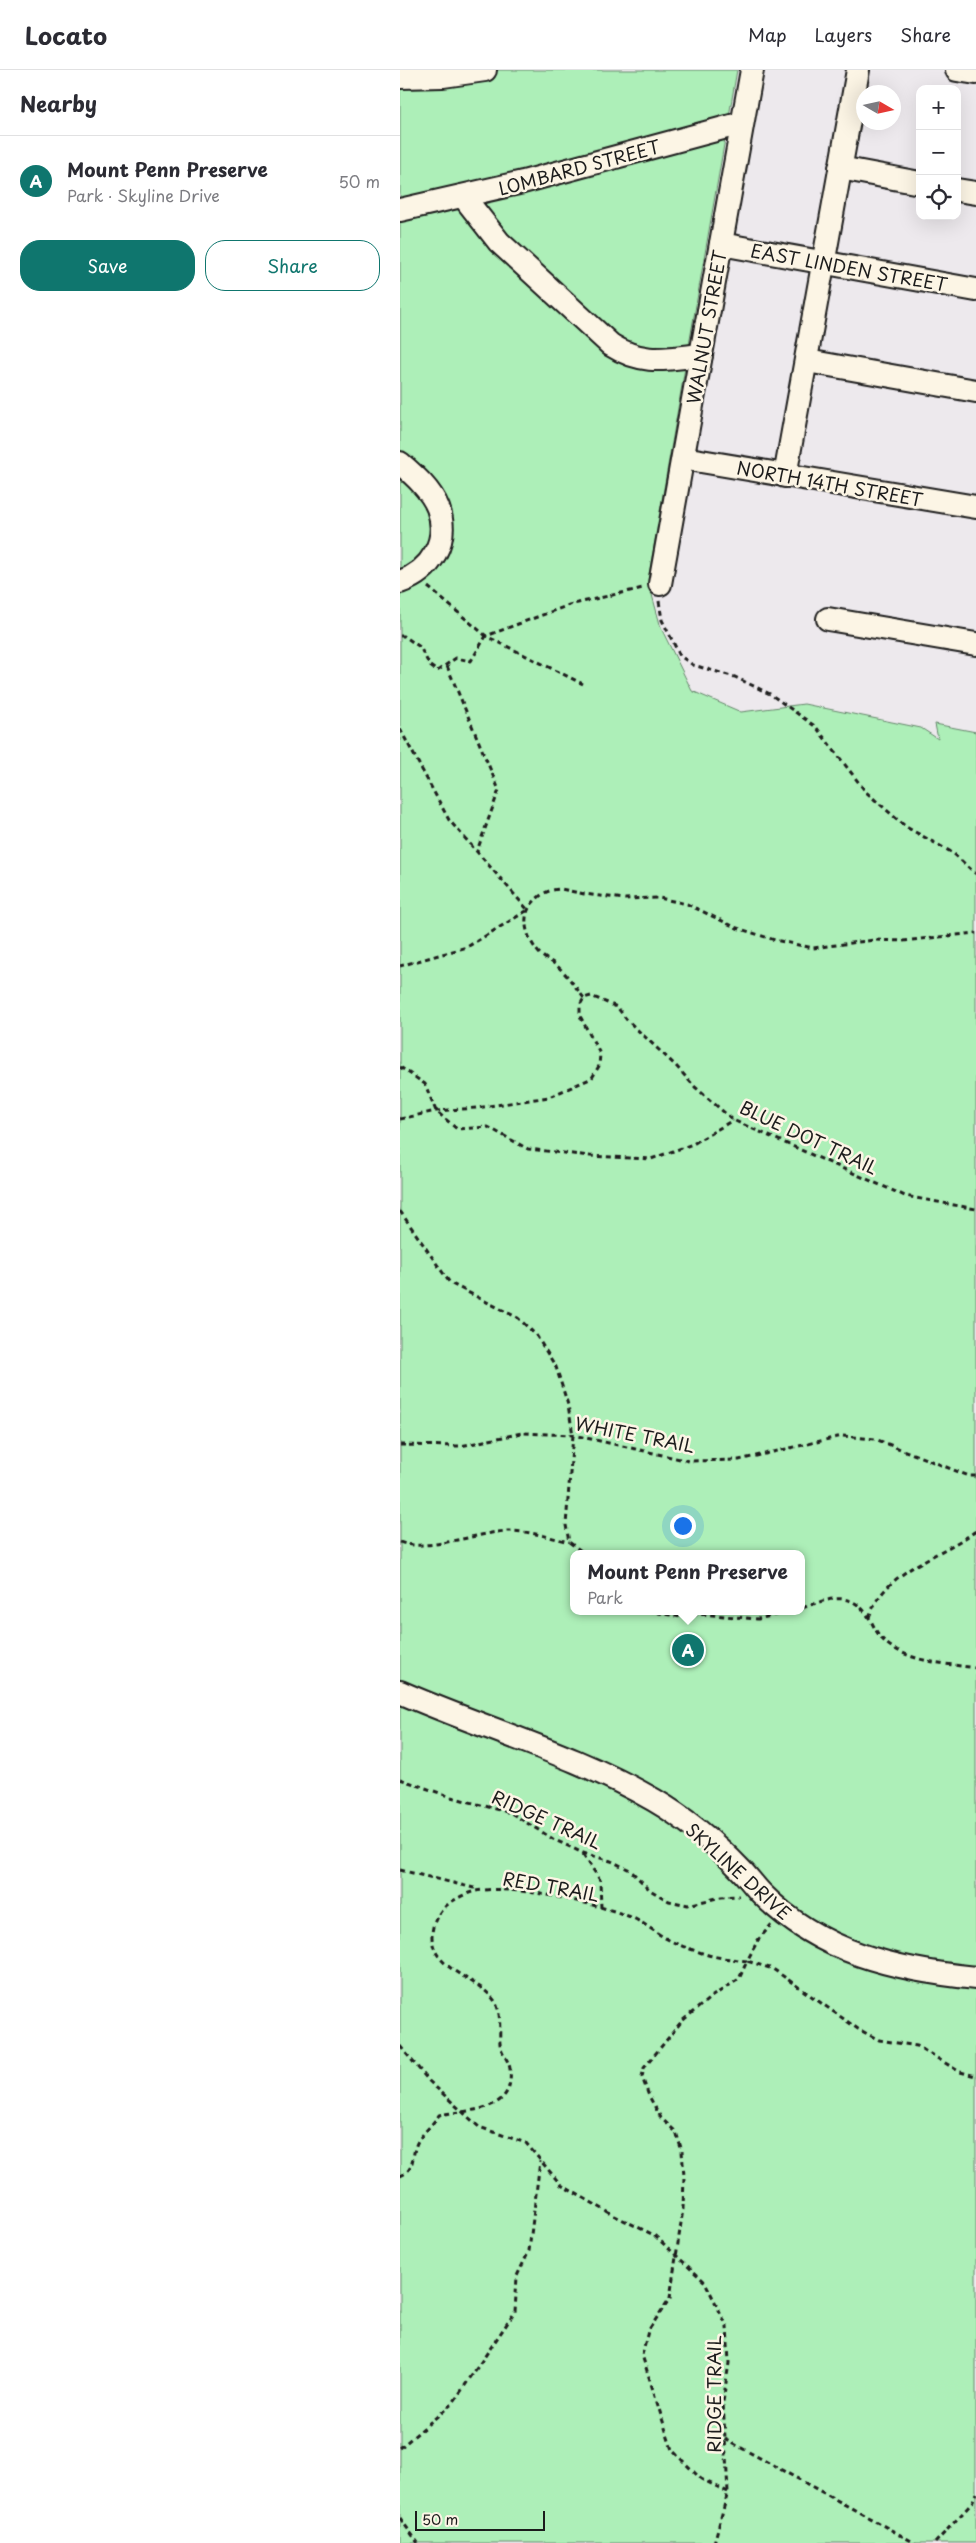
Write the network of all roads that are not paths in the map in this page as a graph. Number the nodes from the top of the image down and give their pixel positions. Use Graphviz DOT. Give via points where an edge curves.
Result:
graph roads {
  1 [pos="485,70"];
  2 [pos="752,70"];
  3 [pos="858,70"];
  4 [pos="957,70"];
  5 [pos="976,73"];
  6 [pos="400,77"];
  7 [pos="742,123"];
  8 [pos="840,168"];
  9 [pos="916,182"];
  10 [pos="961,191"];
  11 [pos="976,194"];
  12 [pos="463,196"];
  13 [pos="405,204"];
  14 [pos="721,244"];
  15 [pos="824,263"];
  16 [pos="976,290"];
  17 [pos="701,355"];
  18 [pos="806,361"];
  19 [pos="976,391"];
  20 [pos="683,458"];
  21 [pos="400,463"];
  22 [pos="785,476"];
  23 [pos="976,507"];
  24 [pos="406,580"];
  25 [pos="660,584"];
  26 [pos="828,619"];
  27 [pos="976,644"];
  28 [pos="400,1692"];
  29 [pos="976,1978"];
  1 -- 6 [label="street" via="443,76"];
  2 -- 7 [label="street, WALNUT STREET"];
  3 -- 8 [label="street"];
  4 -- 5 [label="street"];
  7 -- 12 [label="street, LOMBARD STREET"];
  7 -- 14 [label="street, WALNUT STREET"];
  8 -- 9 [label="street"];
  8 -- 15 [label="street"];
  10 -- 11 [label="street"];
  12 -- 13 [label="street, LOMBARD STREET"];
  12 -- 17 [label="street" via="499,242 611,345 628,356 658,360"];
  14 -- 15 [label="street, EAST LINDEN STREET"];
  14 -- 17 [label="street, WALNUT STREET"];
  15 -- 16 [label="street, EAST LINDEN STREET"];
  15 -- 18 [label="street"];
  17 -- 20 [label="street, WALNUT STREET"];
  18 -- 19 [label="street"];
  18 -- 22 [label="street"];
  20 -- 22 [label="street, NORTH 14TH STREET"];
  20 -- 25 [label="street, WALNUT STREET"];
  21 -- 24 [label="street" via="425,487 438,508 441,529 437,549 428,566"];
  22 -- 23 [label="street, NORTH 14TH STREET"];
  26 -- 27 [label="street"];
  28 -- 29 [label="street, SKYLINE DRIVE" via="580,1763 656,1801 718,1848 783,1913 828,1942 909,1970"];
}
